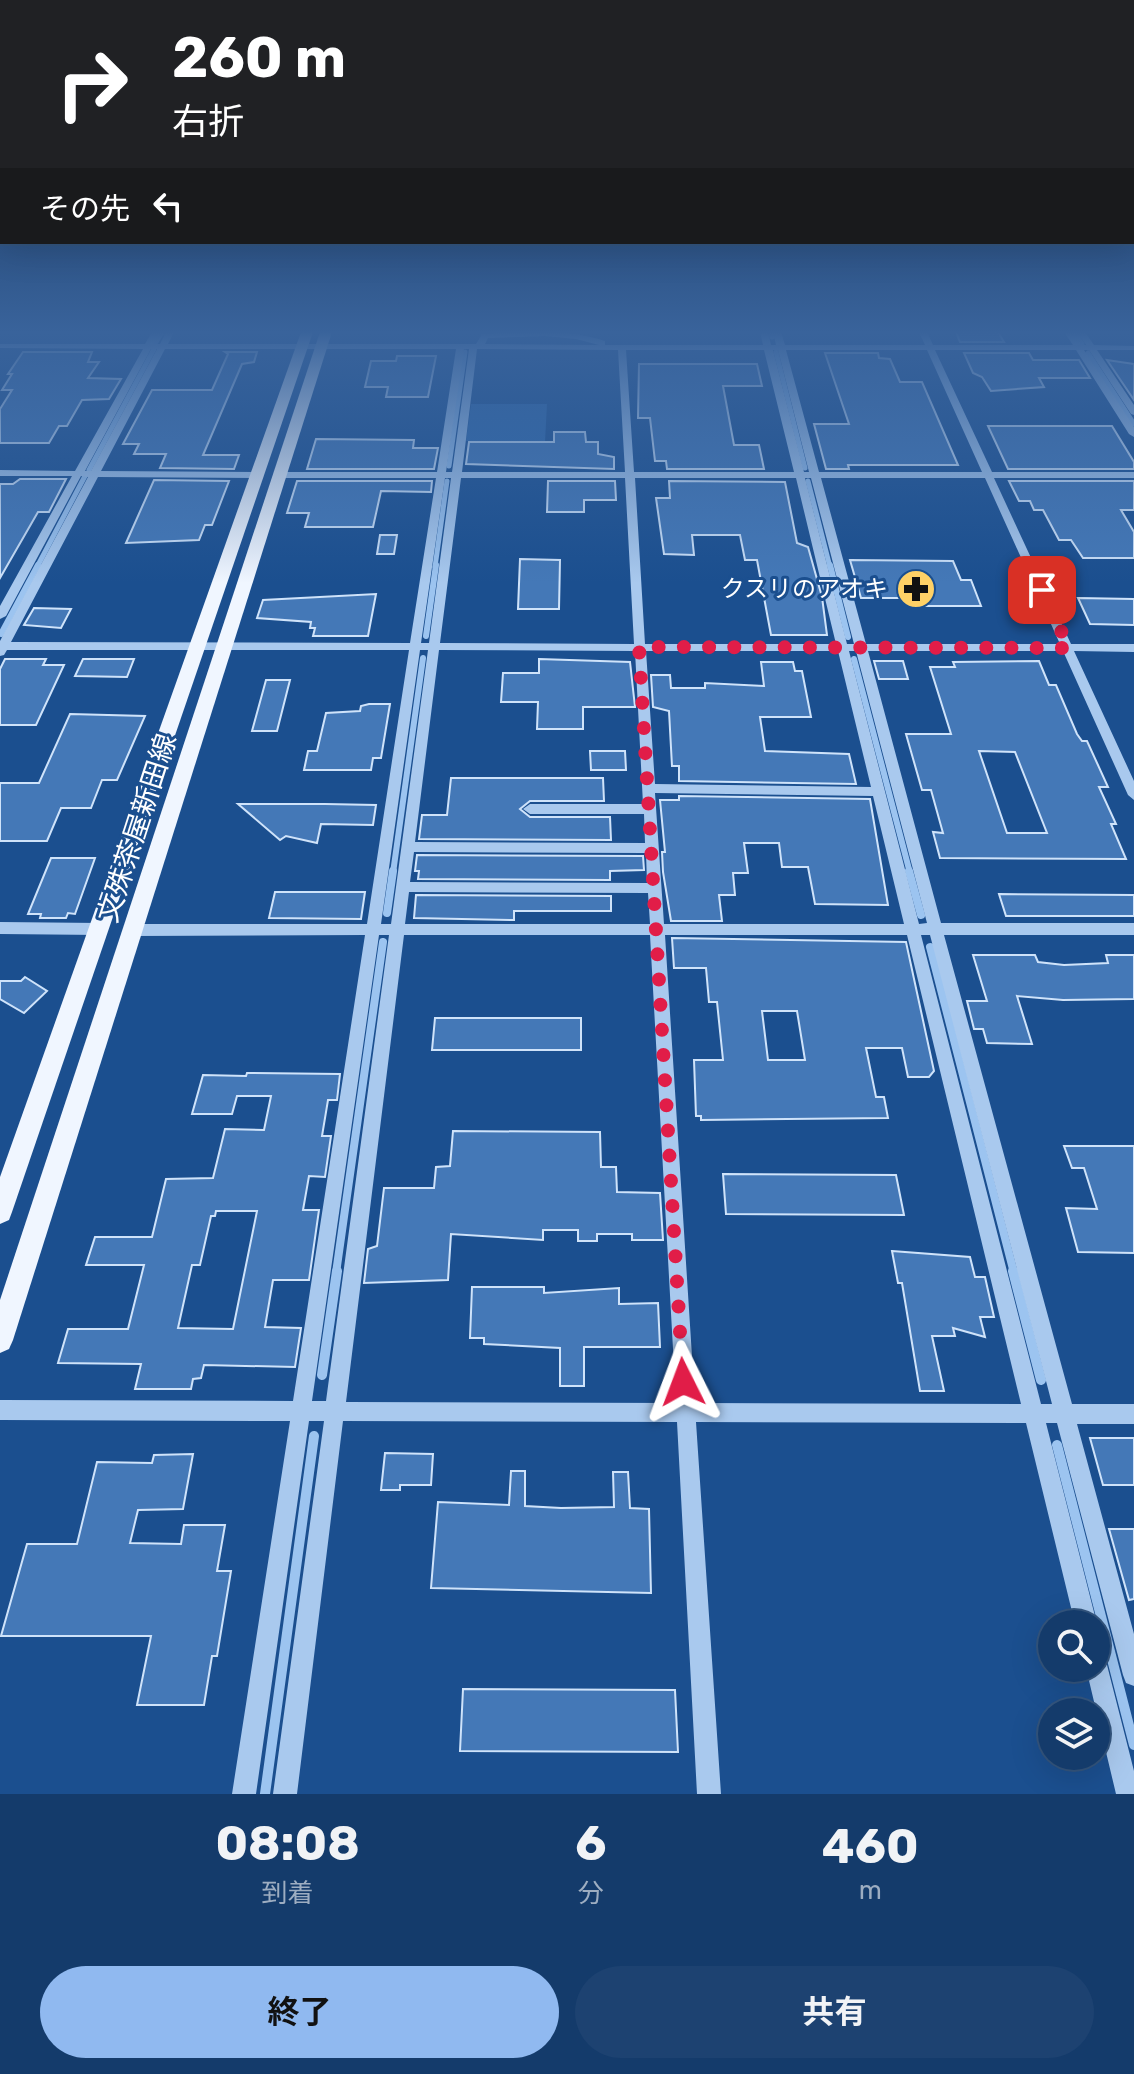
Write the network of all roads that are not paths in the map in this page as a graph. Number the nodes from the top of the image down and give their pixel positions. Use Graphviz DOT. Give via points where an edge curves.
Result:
graph roads {
  1 [pos="109,416"];
  2 [pos="126,416"];
  3 [pos="281,416"];
  4 [pos="295,416"];
  5 [pos="459,416"];
  6 [pos="626,416"];
  7 [pos="788,416"];
  8 [pos="798,416"];
  9 [pos="961,416"];
  10 [pos="1122,416"];
  11 [pos="1134,434"];
  12 [pos="0,473"];
  13 [pos="77,473"];
  14 [pos="96,473"];
  15 [pos="449,474"];
  16 [pos="629,474"];
  17 [pos="799,474"];
  18 [pos="817,474"];
  19 [pos="988,474"];
  20 [pos="256,475"];
  21 [pos="281,475"];
  22 [pos="1134,475"];
  23 [pos="0,616"];
  24 [pos="433,647"];
  25 [pos="639,647"];
  26 [pos="1,648"];
  27 [pos="197,648"];
  28 [pos="224,648"];
  29 [pos="414,648"];
  30 [pos="843,648"];
  31 [pos="861,648"];
  32 [pos="1069,648"];
  33 [pos="1134,648"];
  34 [pos="649,788"];
  35 [pos="880,792"];
  36 [pos="1134,795"];
  37 [pos="530,809"];
  38 [pos="650,809"];
  39 [pos="407,847"];
  40 [pos="653,848"];
  41 [pos="402,887"];
  42 [pos="655,888"];
  43 [pos="0,928"];
  44 [pos="658,928"];
  45 [pos="914,928"];
  46 [pos="935,928"];
  47 [pos="100,929"];
  48 [pos="374,929"];
  49 [pos="397,929"];
  50 [pos="1134,929"];
  51 [pos="133,930"];
  52 [pos="0,1212"];
  53 [pos="0,1340"];
  54 [pos="0,1410"];
  55 [pos="300,1411"];
  56 [pos="336,1411"];
  57 [pos="685,1412"];
  58 [pos="1033,1413"];
  59 [pos="1065,1414"];
  60 [pos="1134,1414"];
  61 [pos="1082,1610"];
  62 [pos="1134,1675"];
  63 [pos="1100,1682"];
  64 [pos="244,1794"];
  65 [pos="285,1794"];
  66 [pos="709,1794"];
  67 [pos="1128,1794"];
  1 -- 13 [label="street"];
  2 -- 14 [label="street"];
  3 -- 20 [label="main road, 文殊茶屋新田線"];
  4 -- 21 [label="main road, 文殊茶屋新田線"];
  5 -- 15 [label="street"];
  6 -- 16 [label="street"];
  7 -- 17 [label="street"];
  8 -- 18 [label="street"];
  9 -- 19 [label="street"];
  10 -- 11 [label="street"];
  12 -- 13 [label="street"];
  13 -- 14 [label="street"];
  13 -- 23 [label="street"];
  14 -- 20 [label="street"];
  14 -- 26 [label="street"];
  15 -- 16 [label="street"];
  15 -- 21 [label="street"];
  15 -- 24 [label="street"];
  15 -- 29 [label="street"];
  16 -- 17 [label="street"];
  16 -- 25 [label="street"];
  17 -- 18 [label="street"];
  17 -- 30 [label="street"];
  18 -- 19 [label="street"];
  18 -- 31 [label="street"];
  19 -- 22 [label="street"];
  19 -- 32 [label="street"];
  20 -- 27 [label="main road, 文殊茶屋新田線"];
  21 -- 28 [label="main road, 文殊茶屋新田線"];
  24 -- 25 [label="street"];
  24 -- 29 [label="street"];
  24 -- 39 [label="street"];
  25 -- 30 [label="street"];
  25 -- 34 [label="street"];
  26 -- 27 [label="street"];
  27 -- 28 [label="street"];
  27 -- 47 [label="main road, 文殊茶屋新田線"];
  28 -- 29 [label="street"];
  28 -- 51 [label="main road, 文殊茶屋新田線"];
  29 -- 48 [label="street"];
  30 -- 31 [label="street"];
  30 -- 35 [label="street"];
  31 -- 32 [label="street"];
  31 -- 46 [label="street"];
  32 -- 33 [label="street"];
  32 -- 36 [label="street"];
  34 -- 35 [label="street"];
  34 -- 38 [label="street"];
  35 -- 45 [label="street"];
  37 -- 38 [label="street"];
  38 -- 40 [label="street"];
  39 -- 40 [label="street"];
  39 -- 41 [label="street"];
  40 -- 42 [label="street"];
  41 -- 42 [label="street"];
  41 -- 49 [label="street"];
  42 -- 44 [label="street"];
  43 -- 47 [label="street"];
  44 -- 45 [label="street"];
  44 -- 49 [label="street"];
  44 -- 57 [label="street"];
  45 -- 46 [label="street"];
  45 -- 58 [label="street"];
  46 -- 50 [label="street"];
  46 -- 59 [label="street"];
  47 -- 52 [label="main road, 文殊茶屋新田線"];
  48 -- 49 [label="street"];
  48 -- 51 [label="street"];
  48 -- 55 [label="street"];
  49 -- 56 [label="street"];
  51 -- 53 [label="main road, 文殊茶屋新田線"];
  54 -- 55 [label="street"];
  55 -- 56 [label="street"];
  55 -- 64 [label="street"];
  56 -- 57 [label="street"];
  56 -- 65 [label="street"];
  57 -- 58 [label="street"];
  57 -- 66 [label="street"];
  58 -- 59 [label="street"];
  58 -- 61 [label="street"];
  59 -- 60 [label="street"];
  59 -- 62 [label="street"];
  63 -- 67 [label="street"];
}
